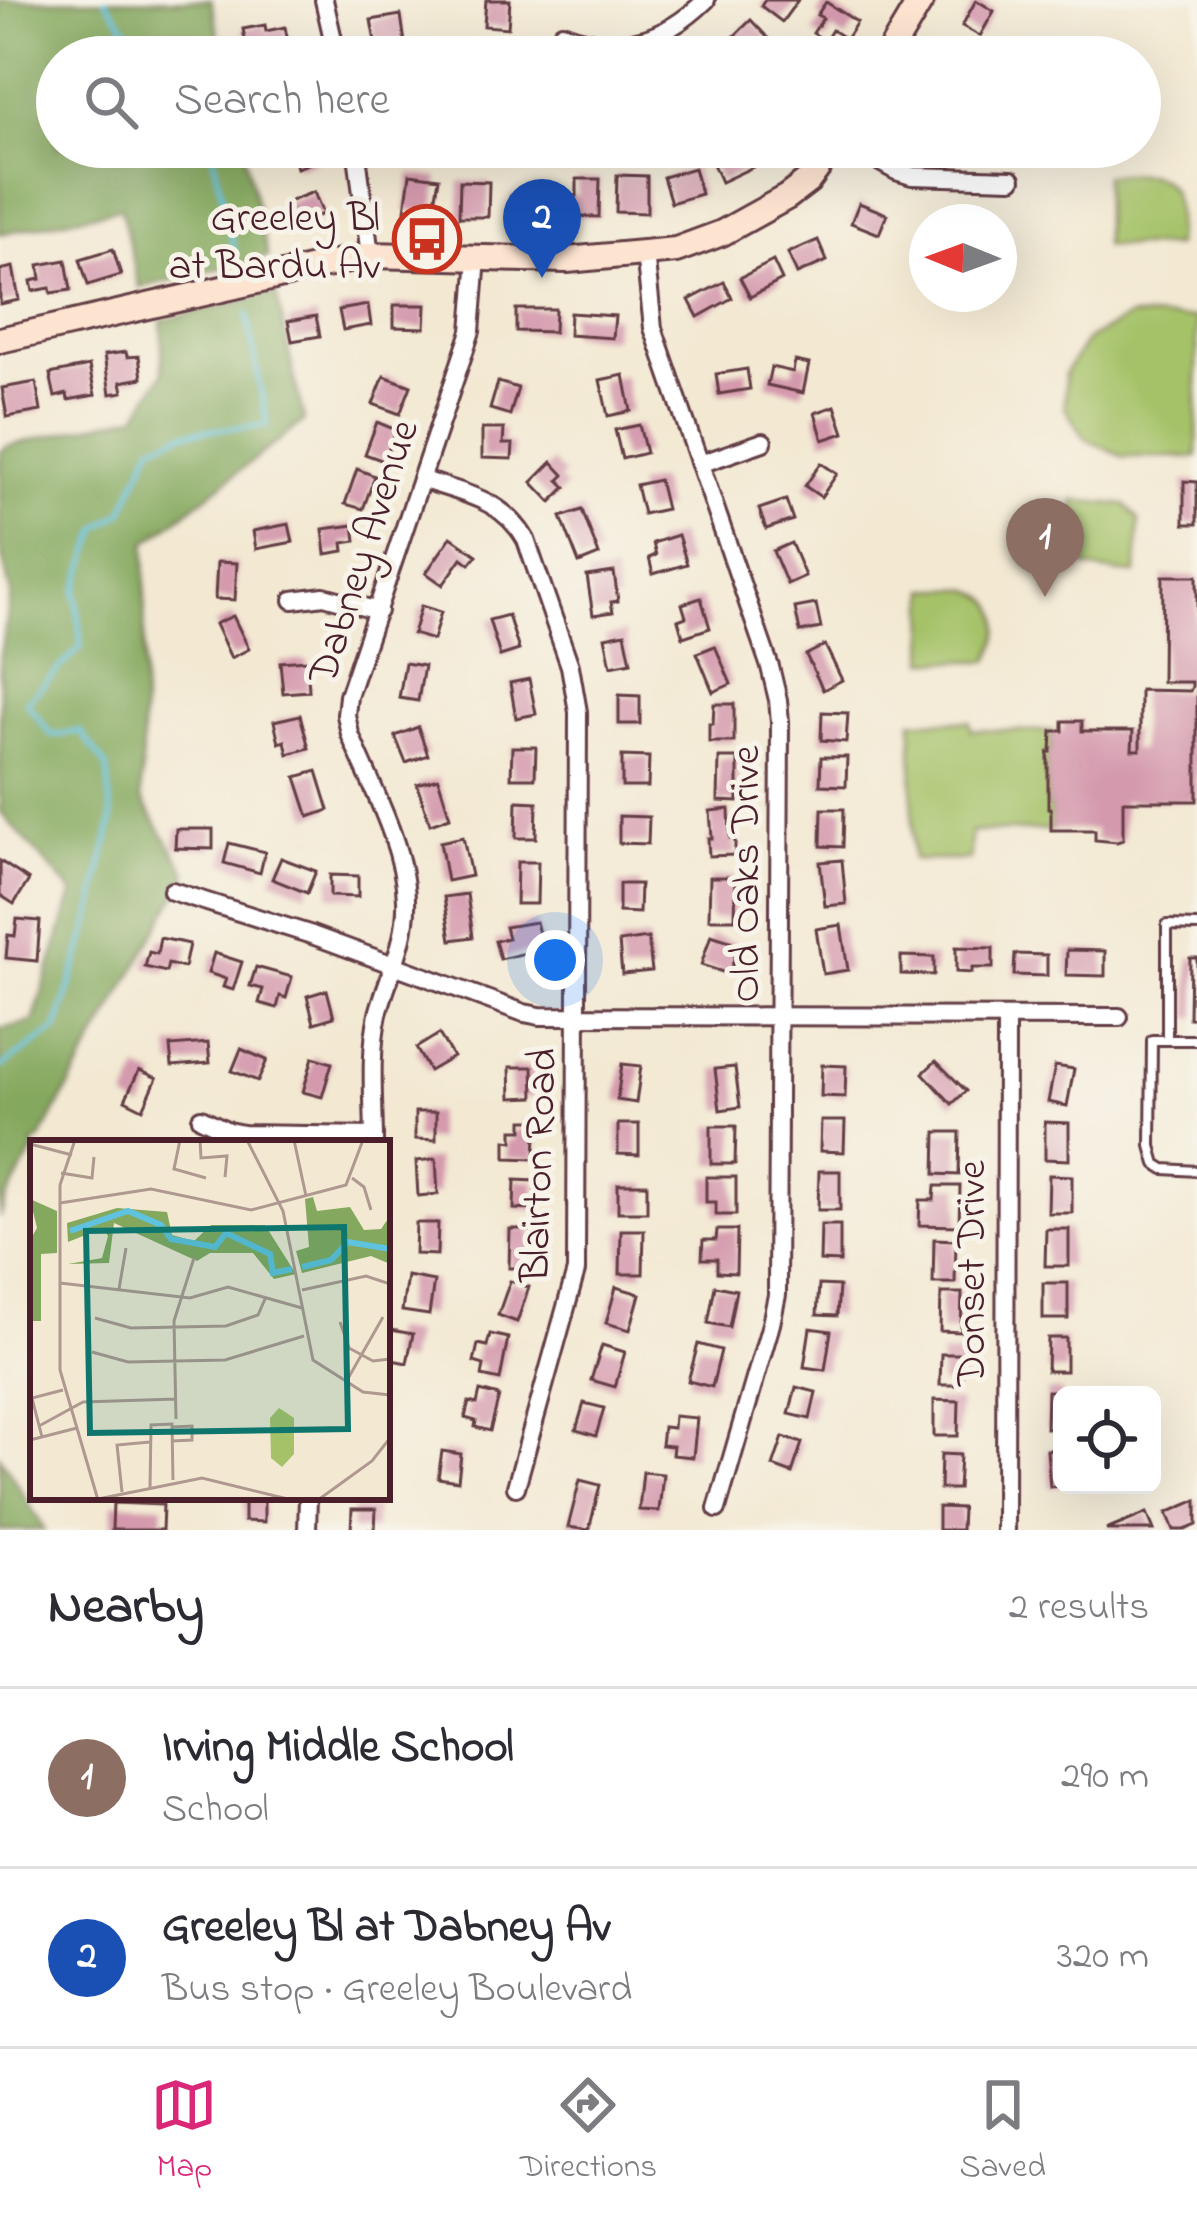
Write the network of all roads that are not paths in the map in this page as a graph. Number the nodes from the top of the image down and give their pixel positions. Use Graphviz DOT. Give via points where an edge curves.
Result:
graph roads {
  1 [pos="324,0"];
  2 [pos="706,0"];
  3 [pos="916,2"];
  4 [pos="562,33"];
  5 [pos="332,36"];
  6 [pos="570,36"];
  7 [pos="649,36"];
  8 [pos="898,36"];
  9 [pos="359,168"];
  10 [pos="818,168"];
  11 [pos="891,168"];
  12 [pos="1012,179"];
  13 [pos="644,253"];
  14 [pos="370,255"];
  15 [pos="477,259"];
  16 [pos="0,340"];
  17 [pos="763,442"];
  18 [pos="700,464"];
  19 [pos="422,479"];
  20 [pos="293,600"];
  21 [pos="378,611"];
  22 [pos="172,891"];
  23 [pos="1197,926"];
  24 [pos="395,965"];
  25 [pos="577,1016"];
  26 [pos="778,1016"];
  27 [pos="1006,1017"];
  28 [pos="1119,1017"];
  29 [pos="1167,1040"];
  30 [pos="1197,1040"];
  31 [pos="201,1118"];
  32 [pos="374,1140"];
  33 [pos="1197,1171"];
  34 [pos="516,1487"];
  35 [pos="308,1500"];
  36 [pos="717,1509"];
  37 [pos="307,1530"];
  38 [pos="1006,1530"];
  1 -- 5 [label="street"];
  2 -- 7 [label="street"];
  3 -- 8 [label="street"];
  4 -- 6 [label="street"];
  9 -- 14 [label="street"];
  10 -- 13 [label="street" via="787,197 702,242"];
  11 -- 12 [label="street" via="912,176"];
  13 -- 15 [label="street"];
  13 -- 18 [label="street, Old Oaks Drive" via="653,328"];
  14 -- 15 [label="street"];
  14 -- 16 [label="street"];
  15 -- 19 [label="street, Dabney Avenue" via="471,331"];
  17 -- 18 [label="street"];
  18 -- 26 [label="street, Old Oaks Drive" via="778,700"];
  19 -- 21 [label="street, Dabney Avenue"];
  19 -- 25 [label="street, Blairton Road" via="515,521 570,666 578,712"];
  20 -- 21 [label="street" via="325,596"];
  21 -- 24 [label="street, Dabney Avenue" via="346,715 404,875 406,921"];
  22 -- 24 [label="street"];
  23 -- 29 [label="lane" via="1167,926"];
  24 -- 25 [label="street" via="524,1013"];
  24 -- 32 [label="street, Dabney Avenue" via="375,1034"];
  25 -- 26 [label="street"];
  25 -- 34 [label="street, Blairton Road" via="576,1271"];
  26 -- 27 [label="street"];
  26 -- 36 [label="street, Old Oaks Drive" via="777,1295"];
  27 -- 28 [label="street"];
  27 -- 38 [label="street, Donset Drive"];
  29 -- 30 [label="lane"];
  29 -- 33 [label="lane" via="1152,1040 1151,1146 1165,1169"];
  31 -- 32 [label="street" via="243,1134"];
  35 -- 37 [label="street"];
}
